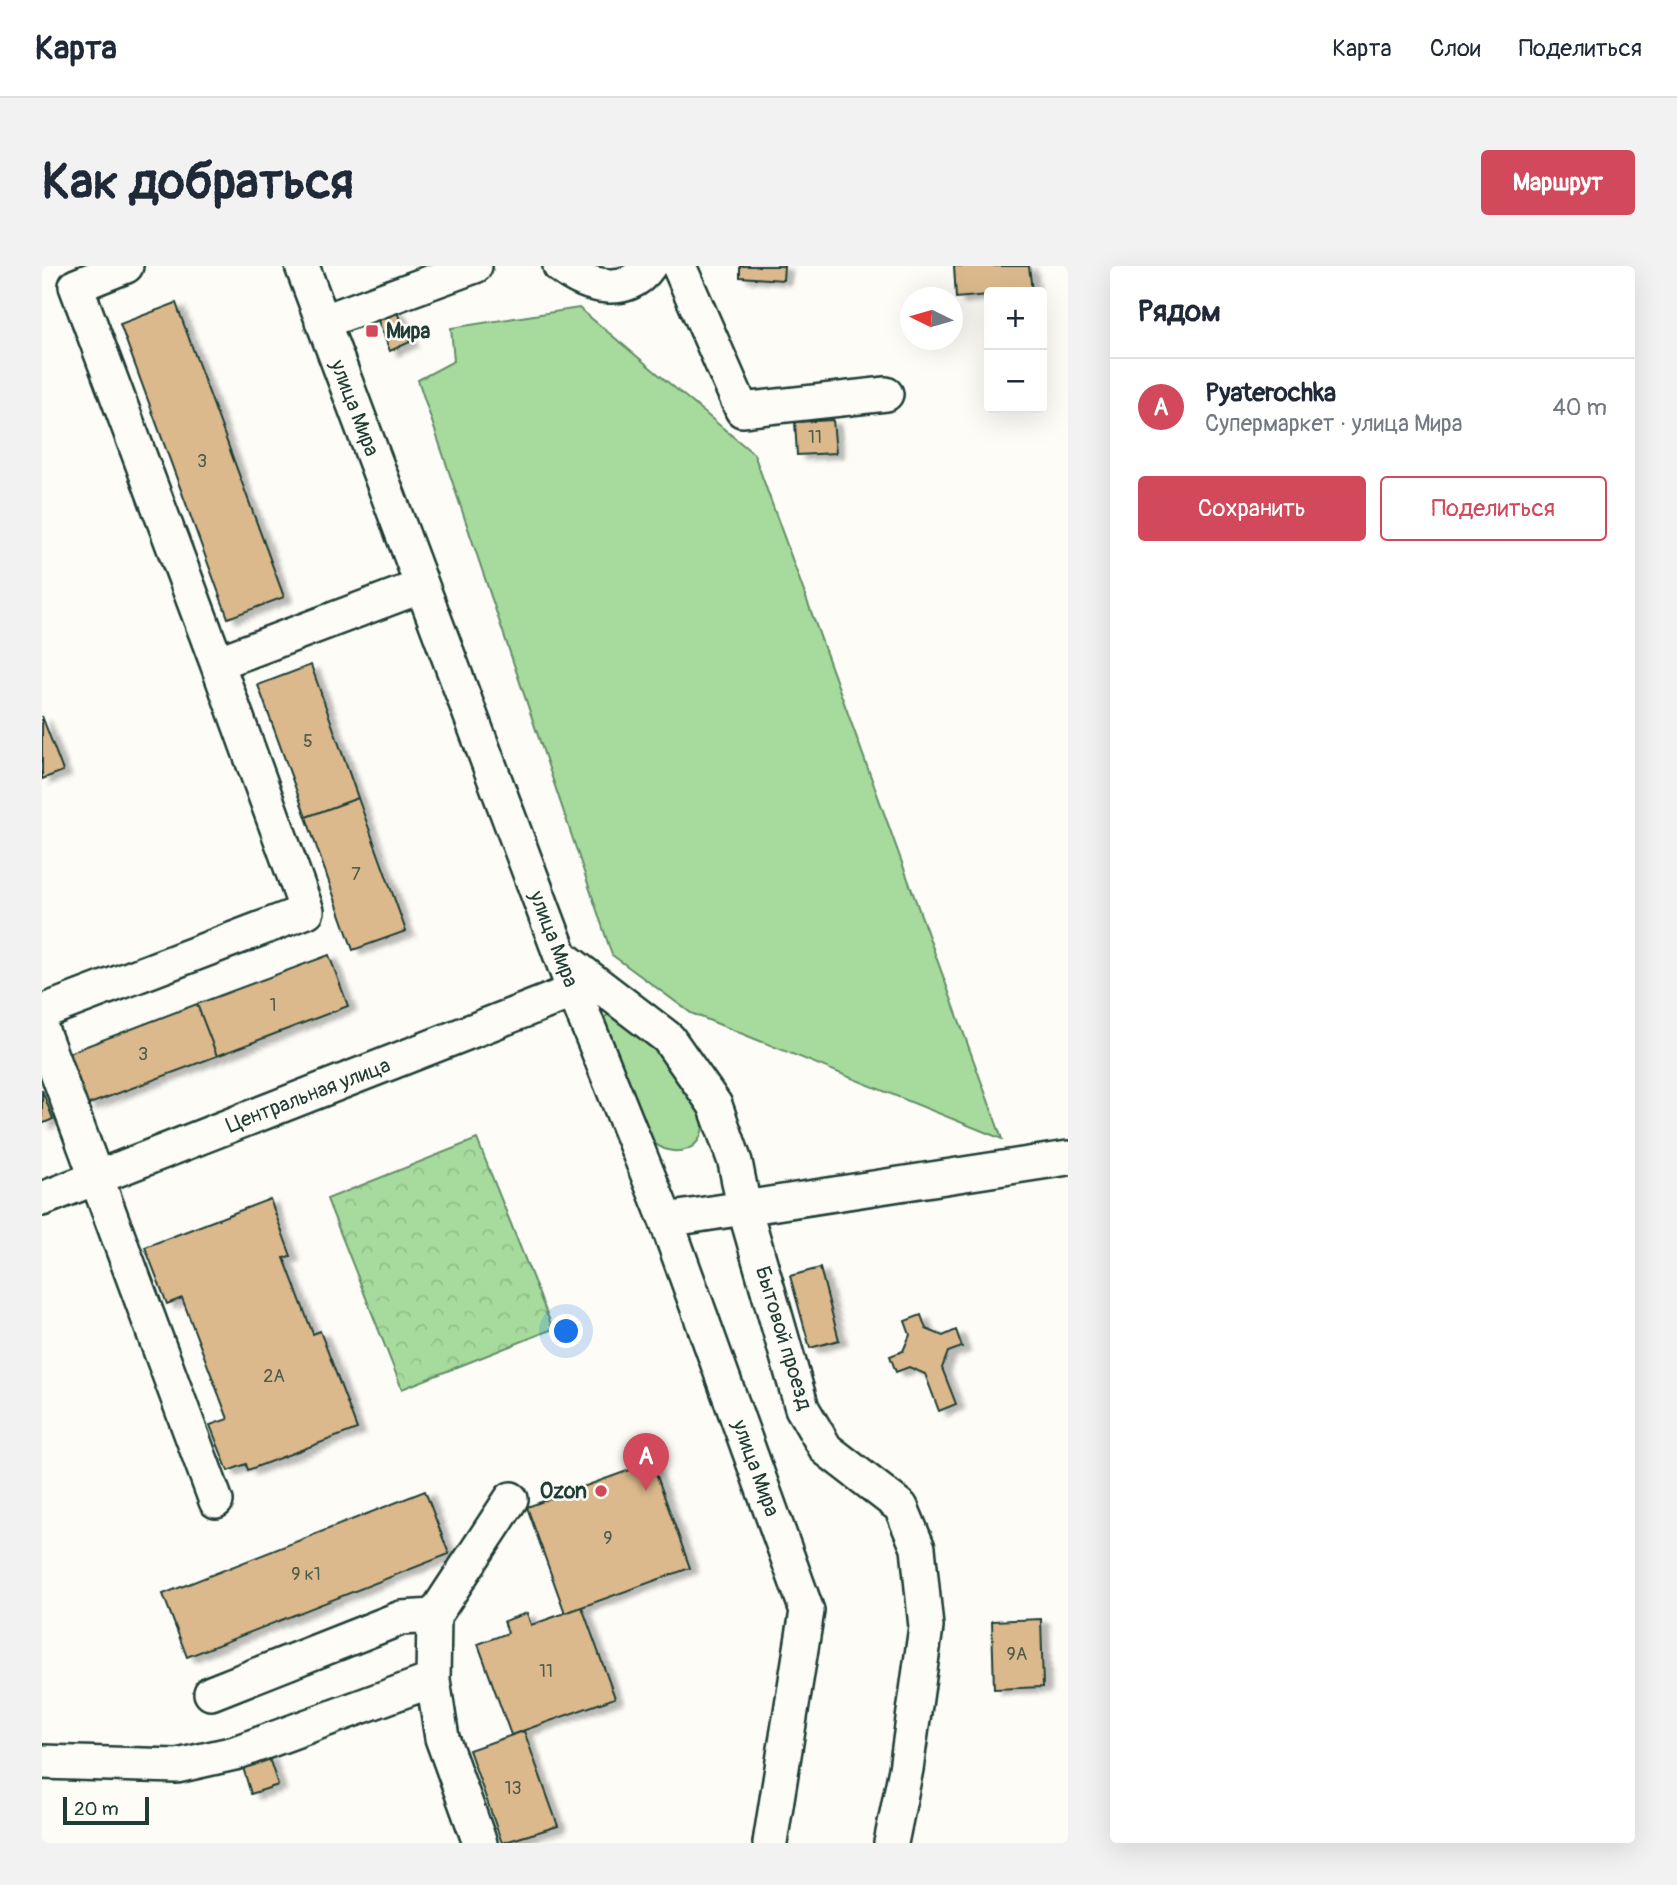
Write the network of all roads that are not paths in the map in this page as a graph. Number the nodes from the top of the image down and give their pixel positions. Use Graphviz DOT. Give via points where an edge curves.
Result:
graph roads {
  1 [pos="126,266"];
  2 [pos="302,266"];
  3 [pos="475,266"];
  4 [pos="560,266"];
  5 [pos="649,266"];
  6 [pos="678,266"];
  7 [pos="322,322"];
  8 [pos="886,394"];
  9 [pos="422,586"];
  10 [pos="217,663"];
  11 [pos="561,956"];
  12 [pos="574,992"];
  13 [pos="42,1012"];
  14 [pos="42,1031"];
  15 [pos="1068,1158"];
  16 [pos="97,1177"];
  17 [pos="42,1199"];
  18 [pos="744,1207"];
  19 [pos="666,1220"];
  20 [pos="511,1499"];
  21 [pos="216,1500"];
  22 [pos="434,1616"];
  23 [pos="433,1680"];
  24 [pos="211,1693"];
  25 [pos="42,1762"];
  26 [pos="480,1843"];
  27 [pos="769,1843"];
  28 [pos="891,1843"];
  1 -- 10 [label="street" via="76,286"];
  2 -- 7 [label="street, улица Мира"];
  3 -- 7 [label="street"];
  4 -- 5 [label="street" via="601,287 624,286 641,278"];
  6 -- 8 [label="street" via="742,410"];
  7 -- 9 [label="street, улица Мира"];
  9 -- 10 [label="street"];
  9 -- 11 [label="street, улица Мира"];
  10 -- 13 [label="street" via="307,911"];
  11 -- 12 [label="street, улица Мира"];
  11 -- 18 [label="street, Бытовой проезд" via="668,1038 715,1105 735,1162"];
  12 -- 16 [label="street, Центральная улица"];
  12 -- 19 [label="street, улица Мира"];
  14 -- 16 [label="street"];
  15 -- 18 [label="street"];
  16 -- 17 [label="street, Центральная улица"];
  16 -- 21 [label="street"];
  18 -- 19 [label="street"];
  18 -- 28 [label="street, Бытовой проезд" via="802,1408 826,1449 901,1507 918,1548 926,1627"];
  19 -- 27 [label="street, улица Мира" via="807,1611"];
  20 -- 22 [label="street"];
  22 -- 23 [label="street"];
  22 -- 24 [label="street" via="401,1618"];
  23 -- 25 [label="street" via="235,1753 177,1766"];
  23 -- 26 [label="street" via="442,1738"];
}
